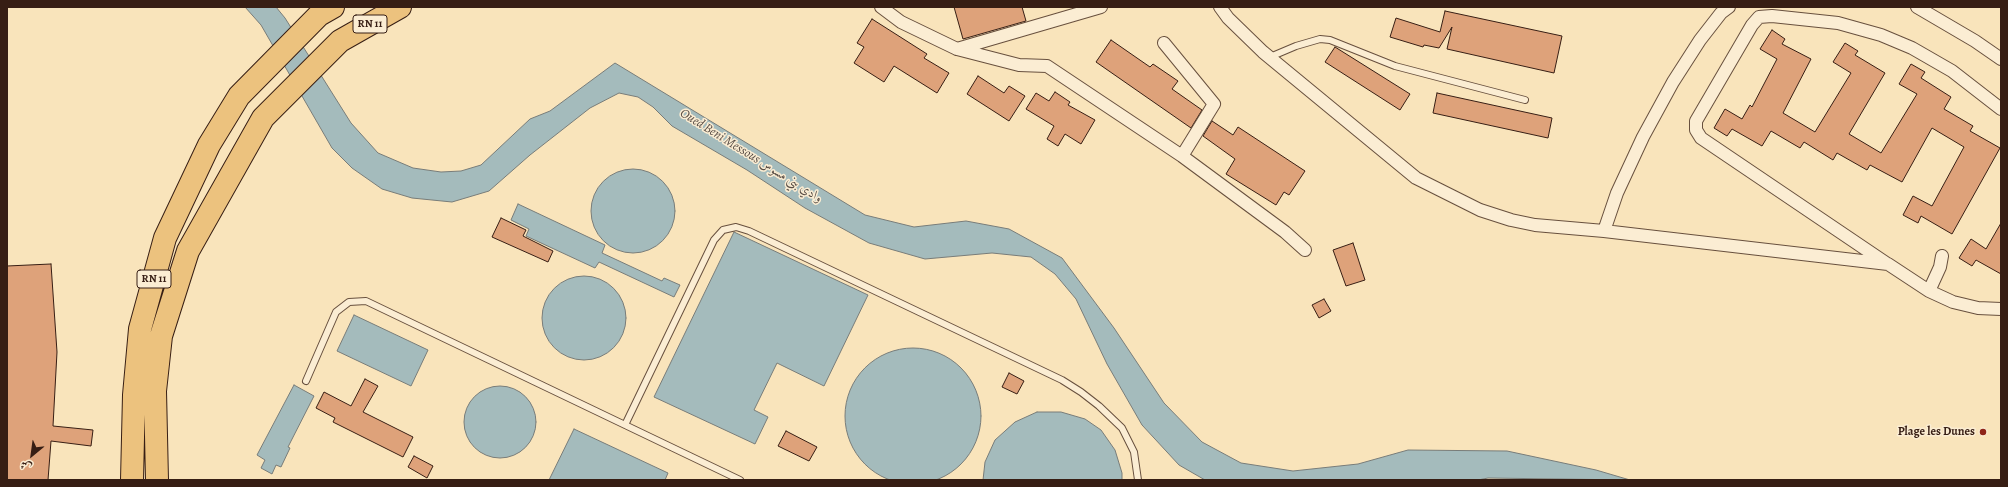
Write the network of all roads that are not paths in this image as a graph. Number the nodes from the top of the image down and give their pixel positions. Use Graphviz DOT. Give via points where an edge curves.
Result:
graph roads {
  1 [pos="400,7"];
  2 [pos="881,7"];
  3 [pos="1101,7"];
  4 [pos="1220,7"];
  5 [pos="1728,7"];
  6 [pos="1917,7"];
  7 [pos="326,11"];
  8 [pos="1164,43"];
  9 [pos="957,49"];
  10 [pos="1999,54"];
  11 [pos="1270,57"];
  12 [pos="1525,100"];
  13 [pos="2001,110"];
  14 [pos="1182,156"];
  15 [pos="1604,231"];
  16 [pos="1305,250"];
  17 [pos="1942,256"];
  18 [pos="1869,257"];
  19 [pos="1929,291"];
  20 [pos="2001,309"];
  21 [pos="306,381"];
  22 [pos="626,425"];
  23 [pos="132,480"];
  24 [pos="157,480"];
  25 [pos="740,480"];
  26 [pos="1138,480"];
  1 -- 24 [label="highway, RN 11" via="340,41 263,118 188,251 161,336 155,391"];
  2 -- 9 [label="street" via="901,22"];
  3 -- 9 [label="street"];
  4 -- 11 [label="street" via="1228,18"];
  5 -- 15 [label="street" via="1700,40 1643,137 1617,193"];
  6 -- 10 [label="street"];
  7 -- 23 [label="highway, RN 11" via="239,96 209,145 165,238 140,329 134,394"];
  8 -- 14 [label="street" via="1214,104"];
  9 -- 14 [label="street" via="1019,65 1047,66"];
  11 -- 12 [label="lane" via="1320,39 1330,40 1395,66"];
  11 -- 15 [label="street" via="1416,178 1443,193 1480,210 1511,220 1535,225"];
  13 -- 18 [label="street" via="1952,71 1912,48 1881,35 1838,23 1772,16 1759,17 1752,24 1696,121 1696,130 1701,138"];
  14 -- 16 [label="street" via="1285,232"];
  15 -- 18 [label="street"];
  17 -- 19 [label="street"];
  18 -- 19 [label="street" via="1888,264"];
  19 -- 20 [label="street" via="1953,302 1978,308"];
  21 -- 22 [label="lane" via="336,312 349,302 366,302"];
  22 -- 25 [label="lane"];
  22 -- 26 [label="lane" via="714,240 723,230 736,226 1062,380 1081,392 1122,428 1134,452"];
}
